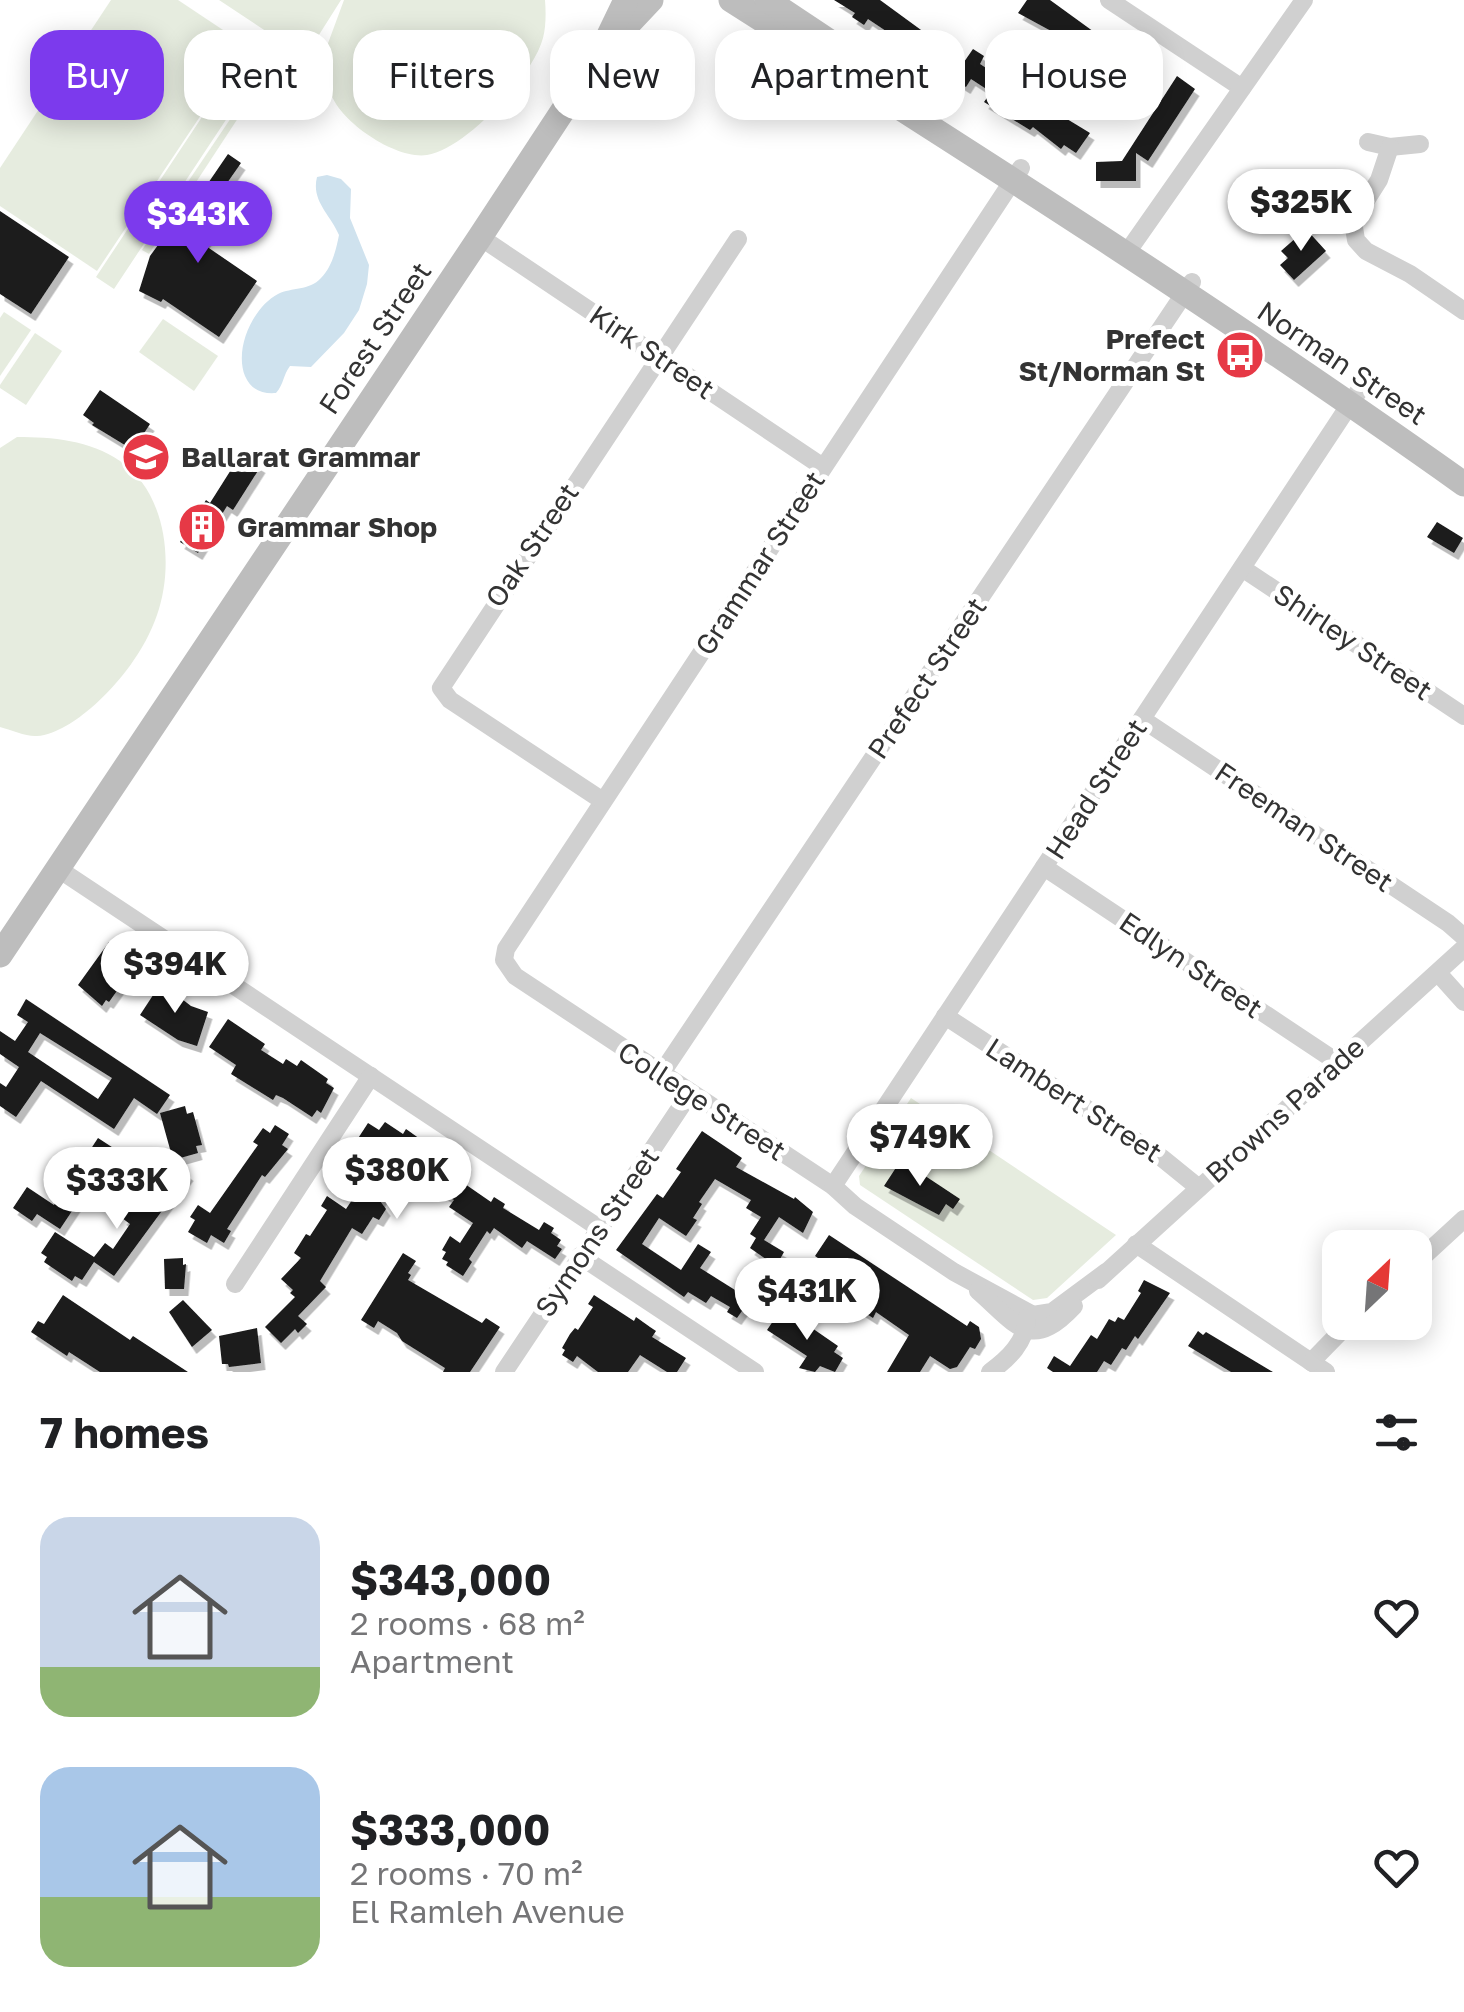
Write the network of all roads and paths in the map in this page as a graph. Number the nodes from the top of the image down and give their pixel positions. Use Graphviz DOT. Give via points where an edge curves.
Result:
graph roads {
  1 [pos="626,0"];
  2 [pos="651,0"];
  3 [pos="730,0"];
  4 [pos="767,0"];
  5 [pos="1109,0"];
  6 [pos="1304,0"];
  7 [pos="612,30"];
  8 [pos="623,30"];
  9 [pos="1242,88"];
  10 [pos="557,120"];
  11 [pos="1368,142"];
  12 [pos="1420,144"];
  13 [pos="1390,147"];
  14 [pos="1017,174"];
  15 [pos="480,237"];
  16 [pos="738,239"];
  17 [pos="1130,249"];
  18 [pos="1189,288"];
  19 [pos="1464,311"];
  20 [pos="658,355"];
  21 [pos="1355,398"];
  22 [pos="1464,463"];
  23 [pos="823,468"];
  24 [pos="1464,484"];
  25 [pos="1242,568"];
  26 [pos="1464,716"];
  27 [pos="1142,719"];
  28 [pos="604,801"];
  29 [pos="1044,867"];
  30 [pos="56,868"];
  31 [pos="1464,937"];
  32 [pos="1464,948"];
  33 [pos="0,954"];
  34 [pos="504,960"];
  35 [pos="1438,973"];
  36 [pos="1464,1002"];
  37 [pos="946,1016"];
  38 [pos="1338,1062"];
  39 [pos="661,1074"];
  40 [pos="370,1076"];
  41 [pos="690,1093"];
  42 [pos="833,1186"];
  43 [pos="1199,1188"];
  44 [pos="1464,1219"];
  45 [pos="599,1228"];
  46 [pos="1136,1244"];
  47 [pos="1432,1248"];
  48 [pos="580,1256"];
  49 [pos="235,1284"];
  50 [pos="1023,1322"];
  51 [pos="1337,1340"];
  52 [pos="1318,1367"];
  53 [pos="504,1372"];
  54 [pos="756,1372"];
  55 [pos="989,1372"];
  1 -- 7 [label="main road, Forest Street"];
  2 -- 8 [label="main road, Forest Street"];
  3 -- 14 [label="main road, Norman Street"];
  4 -- 14 [label="main road, Norman Street"];
  5 -- 9 [label="street"];
  6 -- 9 [label="street"];
  9 -- 17 [label="street"];
  10 -- 15 [label="main road, Forest Street"];
  11 -- 13 [label="street"];
  12 -- 13 [label="street"];
  13 -- 19 [label="street" via="1354,219 1356,240"];
  14 -- 17 [label="main road, Norman Street"];
  14 -- 23 [label="street, Grammar Street"];
  15 -- 20 [label="street, Kirk Street"];
  15 -- 30 [label="main road, Forest Street"];
  16 -- 20 [label="street, Oak Street"];
  17 -- 18 [label="main road, Norman Street"];
  18 -- 21 [label="main road, Norman Street"];
  18 -- 39 [label="street, Prefect Street"];
  20 -- 23 [label="street, Kirk Street"];
  20 -- 28 [label="street, Oak Street" via="436,689"];
  21 -- 22 [label="main road, Norman Street"];
  21 -- 24 [label="main road, Norman Street"];
  21 -- 25 [label="street, Head Street"];
  23 -- 28 [label="street, Grammar Street"];
  25 -- 26 [label="street, Shirley Street"];
  25 -- 27 [label="street, Head Street"];
  27 -- 29 [label="street, Head Street"];
  27 -- 31 [label="street, Freeman Street"];
  28 -- 34 [label="street, Grammar Street"];
  29 -- 37 [label="street, Head Street"];
  29 -- 38 [label="street, Edlyn Street"];
  30 -- 33 [label="main road, Forest Street"];
  30 -- 40 [label="street"];
  32 -- 35 [label="street, Browns Parade"];
  34 -- 39 [label="street, College Street" via="515,976"];
  35 -- 36 [label="street"];
  35 -- 38 [label="street, Browns Parade"];
  37 -- 42 [label="street, Head Street"];
  37 -- 43 [label="street, Lambert Street"];
  38 -- 43 [label="street, Browns Parade"];
  39 -- 41 [label="street, College Street"];
  40 -- 45 [label="street"];
  40 -- 49 [label="street"];
  41 -- 42 [label="street, College Street"];
  41 -- 45 [label="street, Symons Street"];
  42 -- 50 [label="street, College Street" via="954,1272 996,1292"];
  43 -- 46 [label="street, Browns Parade"];
  44 -- 47 [label="street"];
  45 -- 48 [label="street, Symons Street"];
  46 -- 50 [label="street, Browns Parade" via="1056,1325 1038,1332"];
  46 -- 52 [label="street"];
  48 -- 53 [label="street, Symons Street"];
  48 -- 54 [label="street"];
  50 -- 55 [label="street, Browns Parade" via="1008,1357"];
  51 -- 52 [label="street"];
}
